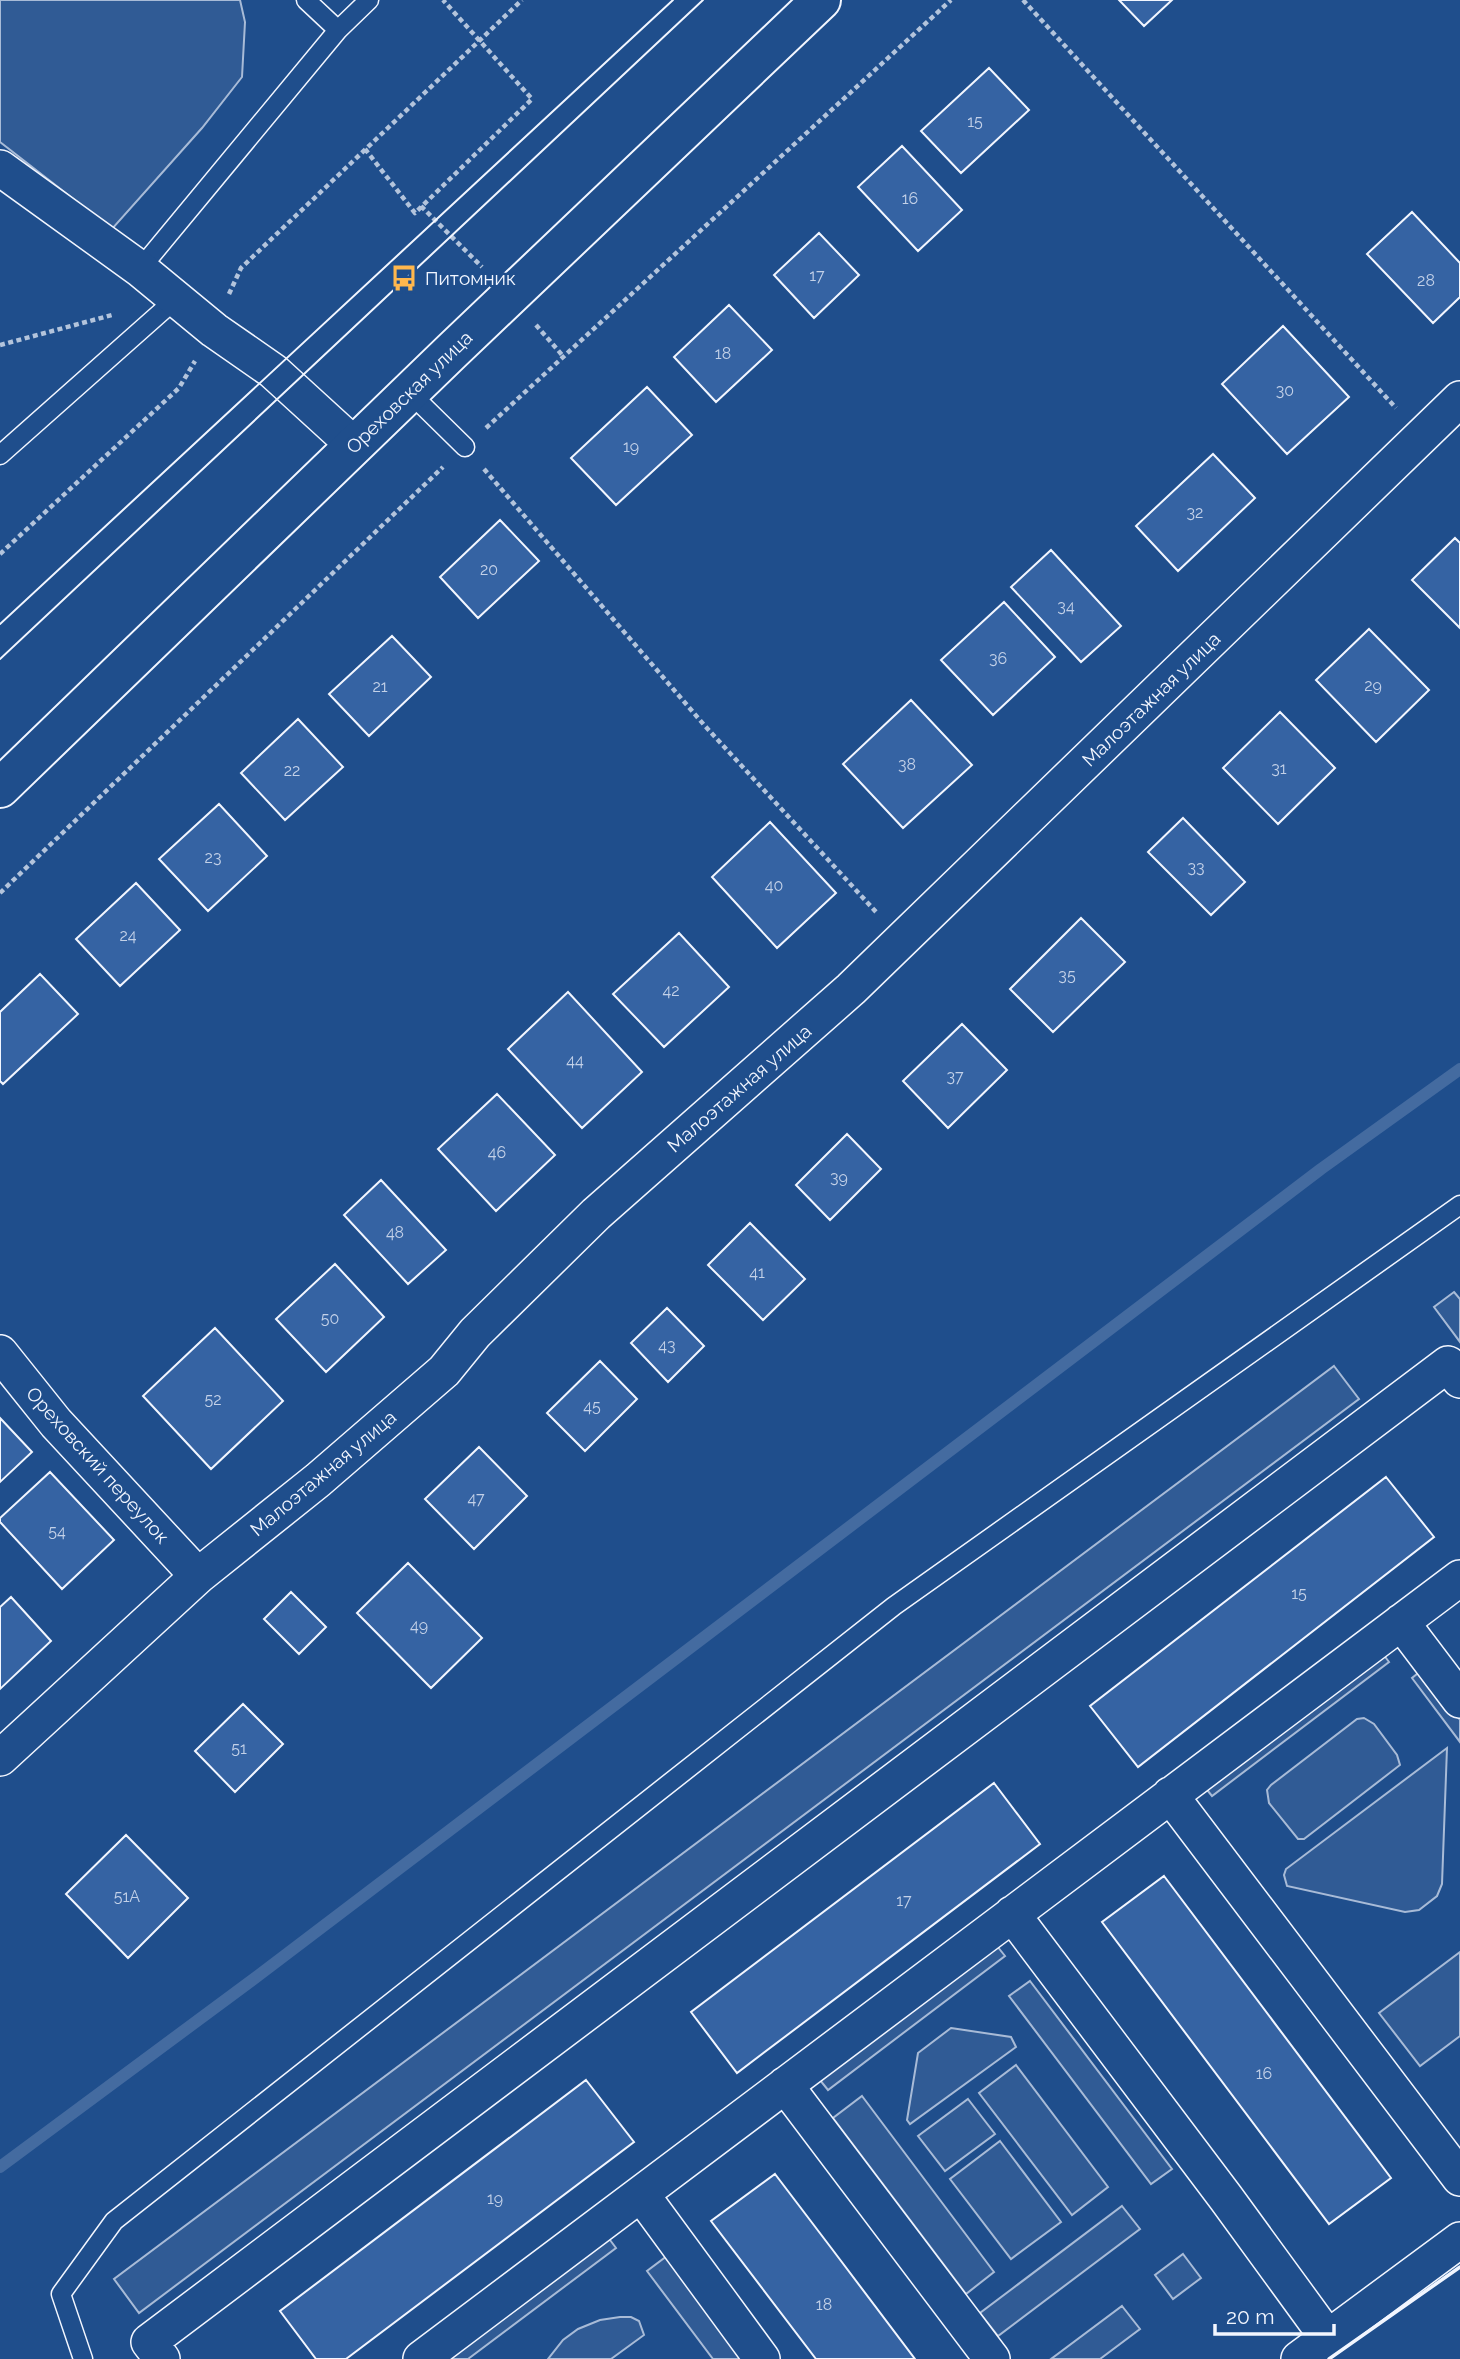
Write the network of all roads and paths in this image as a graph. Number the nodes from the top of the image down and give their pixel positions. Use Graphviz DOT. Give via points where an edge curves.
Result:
graph roads {
  1 [pos="306,0"];
  2 [pos="369,0"];
  3 [pos="443,0"];
  4 [pos="522,0"];
  5 [pos="821,0"];
  6 [pos="1023,0"];
  7 [pos="338,30"];
  8 [pos="479,42"];
  9 [pos="365,149"];
  10 [pos="0,168"];
  11 [pos="140,269"];
  12 [pos="177,298"];
  13 [pos="114,315"];
  14 [pos="214,330"];
  15 [pos="0,345"];
  16 [pos="409,392"];
  17 [pos="1460,399"];
  18 [pos="1422,437"];
  19 [pos="354,445"];
  20 [pos="465,447"];
  21 [pos="0,455"];
  22 [pos="0,554"];
  23 [pos="0,788"];
  24 [pos="901,940"];
  25 [pos="1460,1205"];
  26 [pos="0,1353"];
  27 [pos="1460,1380"];
  28 [pos="198,1576"];
  29 [pos="1460,1578"];
  30 [pos="1401,1622"];
  31 [pos="1460,1700"];
  32 [pos="0,1758"];
  33 [pos="1170,1795"];
  34 [pos="1012,1914"];
  35 [pos="785,2085"];
  36 [pos="1460,2178"];
  37 [pos="641,2194"];
  38 [pos="1460,2240"];
  39 [pos="1328,2337"];
  40 [pos="83,2359"];
  41 [pos="162,2359"];
  42 [pos="421,2359"];
  43 [pos="762,2359"];
  44 [pos="992,2359"];
  45 [pos="1299,2359"];
  1 -- 7 [label="lane"];
  2 -- 7 [label="lane"];
  3 -- 8 [label="path"];
  4 -- 8 [label="path"];
  5 -- 16 [label="main road, Ореховская улица"];
  6 -- 18 [label="path"];
  7 -- 11 [label="lane"];
  8 -- 9 [label="path"];
  8 -- 9 [label="path" via="532,99 415,213"];
  9 -- 14 [label="path" via="241,268"];
  10 -- 11 [label="street"];
  11 -- 12 [label="street"];
  12 -- 14 [label="street"];
  12 -- 21 [label="lane"];
  13 -- 15 [label="path"];
  14 -- 19 [label="street" via="274,371"];
  14 -- 22 [label="path" via="179,388"];
  16 -- 19 [label="main road, Ореховская улица"];
  16 -- 20 [label="lane"];
  17 -- 18 [label="street, Малоэтажная улица"];
  18 -- 24 [label="street, Малоэтажная улица"];
  19 -- 23 [label="main road, Ореховская улица"];
  20 -- 24 [label="path" via="705,726"];
  24 -- 28 [label="street, Малоэтажная улица" via="596,1214 475,1333 444,1371"];
  25 -- 40 [label="lane" via="894,1606 114,2221 61,2294"];
  26 -- 28 [label="street, Ореховский переулок" via="56,1423"];
  27 -- 41 [label="street" via="1448,1364 149,2342"];
  28 -- 32 [label="street, Малоэтажная улица"];
  29 -- 30 [label="street"];
  30 -- 31 [label="street"];
  30 -- 33 [label="street"];
  33 -- 34 [label="street"];
  33 -- 36 [label="street"];
  34 -- 35 [label="street"];
  34 -- 39 [label="street"];
  35 -- 37 [label="street"];
  35 -- 44 [label="street"];
  37 -- 42 [label="street"];
  37 -- 43 [label="street"];
  38 -- 39 [label="street"];
  39 -- 45 [label="street"];
}
